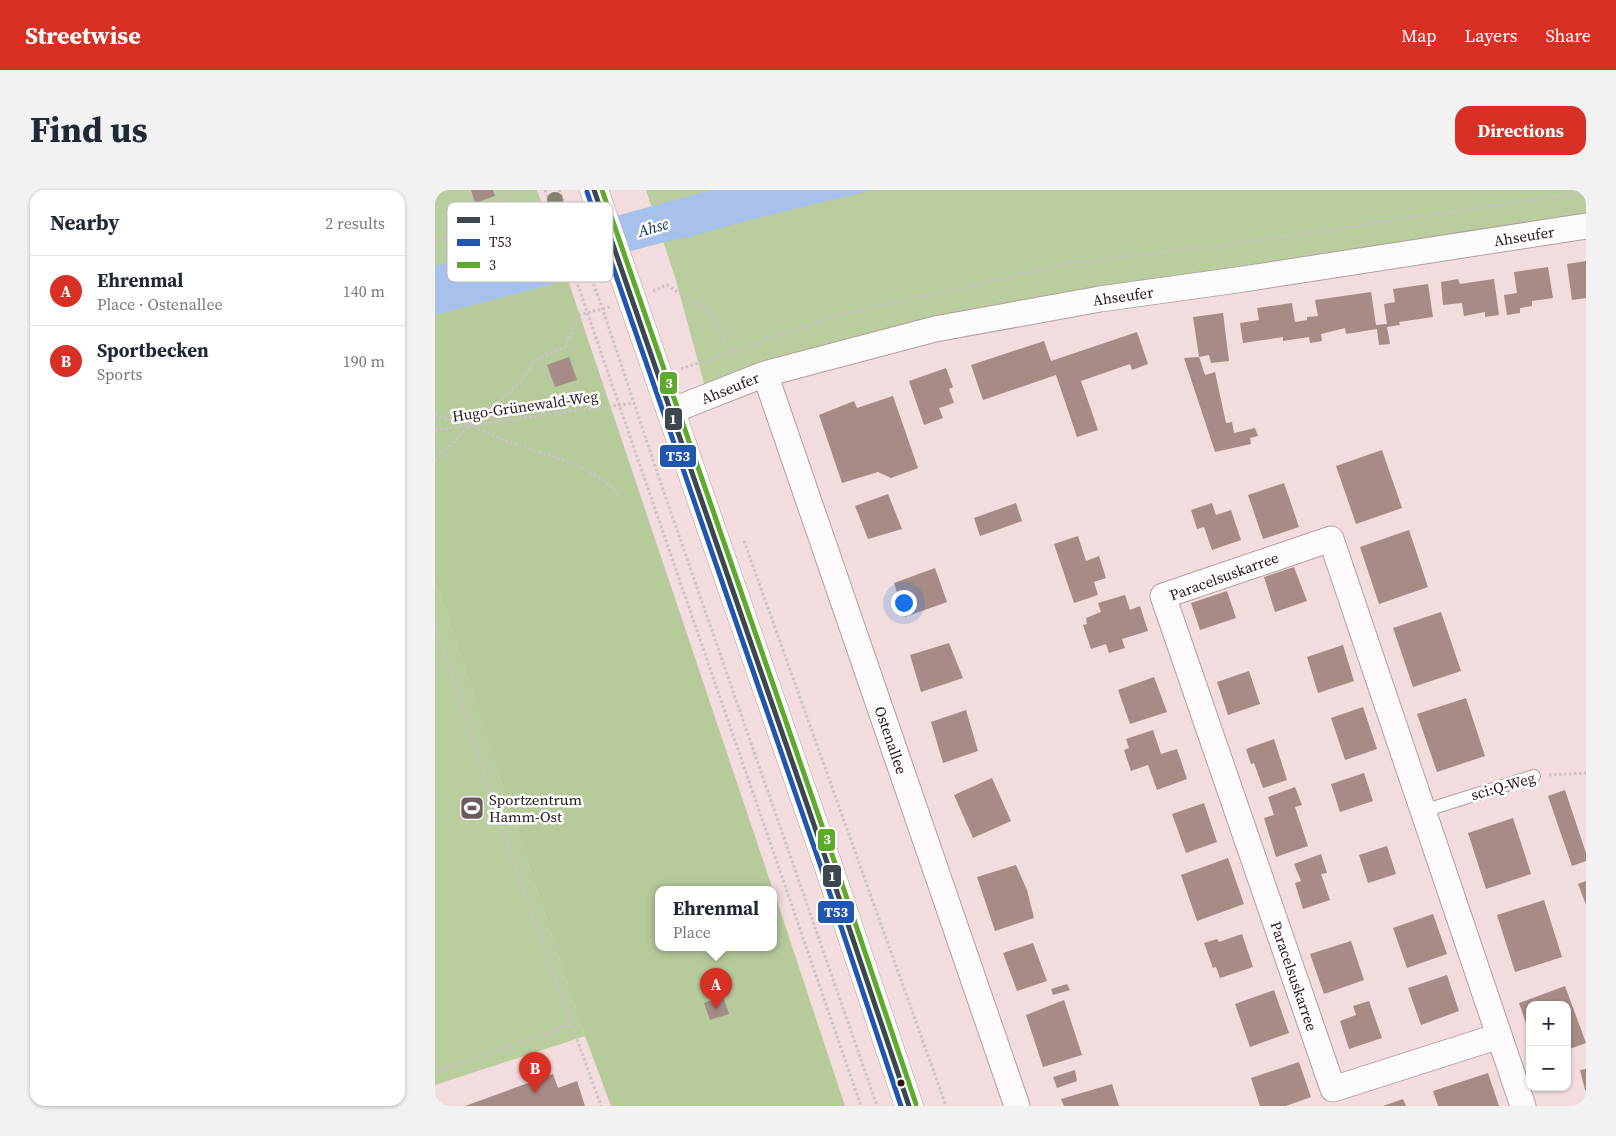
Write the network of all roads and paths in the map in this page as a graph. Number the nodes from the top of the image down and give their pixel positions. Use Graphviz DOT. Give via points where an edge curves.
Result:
graph roads {
  1 [pos="517,190"];
  2 [pos="545,190"];
  3 [pos="559,190"];
  4 [pos="1586,192"];
  5 [pos="497,202"];
  6 [pos="549,202"];
  7 [pos="563,202"];
  8 [pos="1586,226"];
  9 [pos="613,247"];
  10 [pos="577,282"];
  11 [pos="592,282"];
  12 [pos="652,291"];
  13 [pos="603,310"];
  14 [pos="587,312"];
  15 [pos="730,353"];
  16 [pos="765,374"];
  17 [pos="634,403"];
  18 [pos="618,405"];
  19 [pos="682,407"];
  20 [pos="435,415"];
  21 [pos="470,426"];
  22 [pos="435,430"];
  23 [pos="435,461"];
  24 [pos="620,496"];
  25 [pos="741,534"];
  26 [pos="435,623"];
  27 [pos="1586,773"];
  28 [pos="1534,776"];
  29 [pos="1422,810"];
  30 [pos="573,1024"];
  31 [pos="1499,1036"];
  32 [pos="435,1072"];
  33 [pos="601,1106"];
  34 [pos="861,1106"];
  35 [pos="877,1106"];
  36 [pos="909,1106"];
  37 [pos="946,1106"];
  38 [pos="1017,1106"];
  39 [pos="1523,1106"];
  1 -- 5 [label="path"];
  2 -- 6 [label="path"];
  3 -- 7 [label="path"];
  4 -- 15 [label="path" via="1231,244 1077,262 839,315"];
  8 -- 16 [label="street, Ahseufer" via="1100,299 935,329"];
  9 -- 19 [label="main road" via="625,282"];
  10 -- 14 [label="path"];
  11 -- 13 [label="path"];
  12 -- 15 [label="path" via="667,285 713,314"];
  13 -- 14 [label="path"];
  13 -- 17 [label="path"];
  14 -- 18 [label="path"];
  14 -- 21 [label="path" via="579,315 566,346 535,360 520,384"];
  15 -- 19 [label="path" via="680,369"];
  16 -- 19 [label="street, Ahseufer"];
  16 -- 38 [label="street, Ostenallee"];
  17 -- 18 [label="path, Hugo-Grünewald-Weg"];
  17 -- 35 [label="path"];
  18 -- 21 [label="path, Hugo-Grünewald-Weg"];
  18 -- 34 [label="path"];
  19 -- 36 [label="main road" via="827,862"];
  20 -- 21 [label="path"];
  21 -- 22 [label="path, Hugo-Grünewald-Weg"];
  21 -- 23 [label="path"];
  21 -- 24 [label="path" via="596,475"];
  25 -- 37 [label="path"];
  26 -- 30 [label="path" via="503,832"];
  27 -- 28 [label="path, sci:Q-Weg"];
  28 -- 29 [label="lane, sci:Q-Weg"];
  29 -- 31 [label="street, Paracelsuskarree"];
  29 -- 31 [label="street, Paracelsuskarree" via="1331,539 1163,596 1333,1089"];
  30 -- 32 [label="path"];
  30 -- 33 [label="path"];
  31 -- 39 [label="street, Paracelsuskarree"];
}
